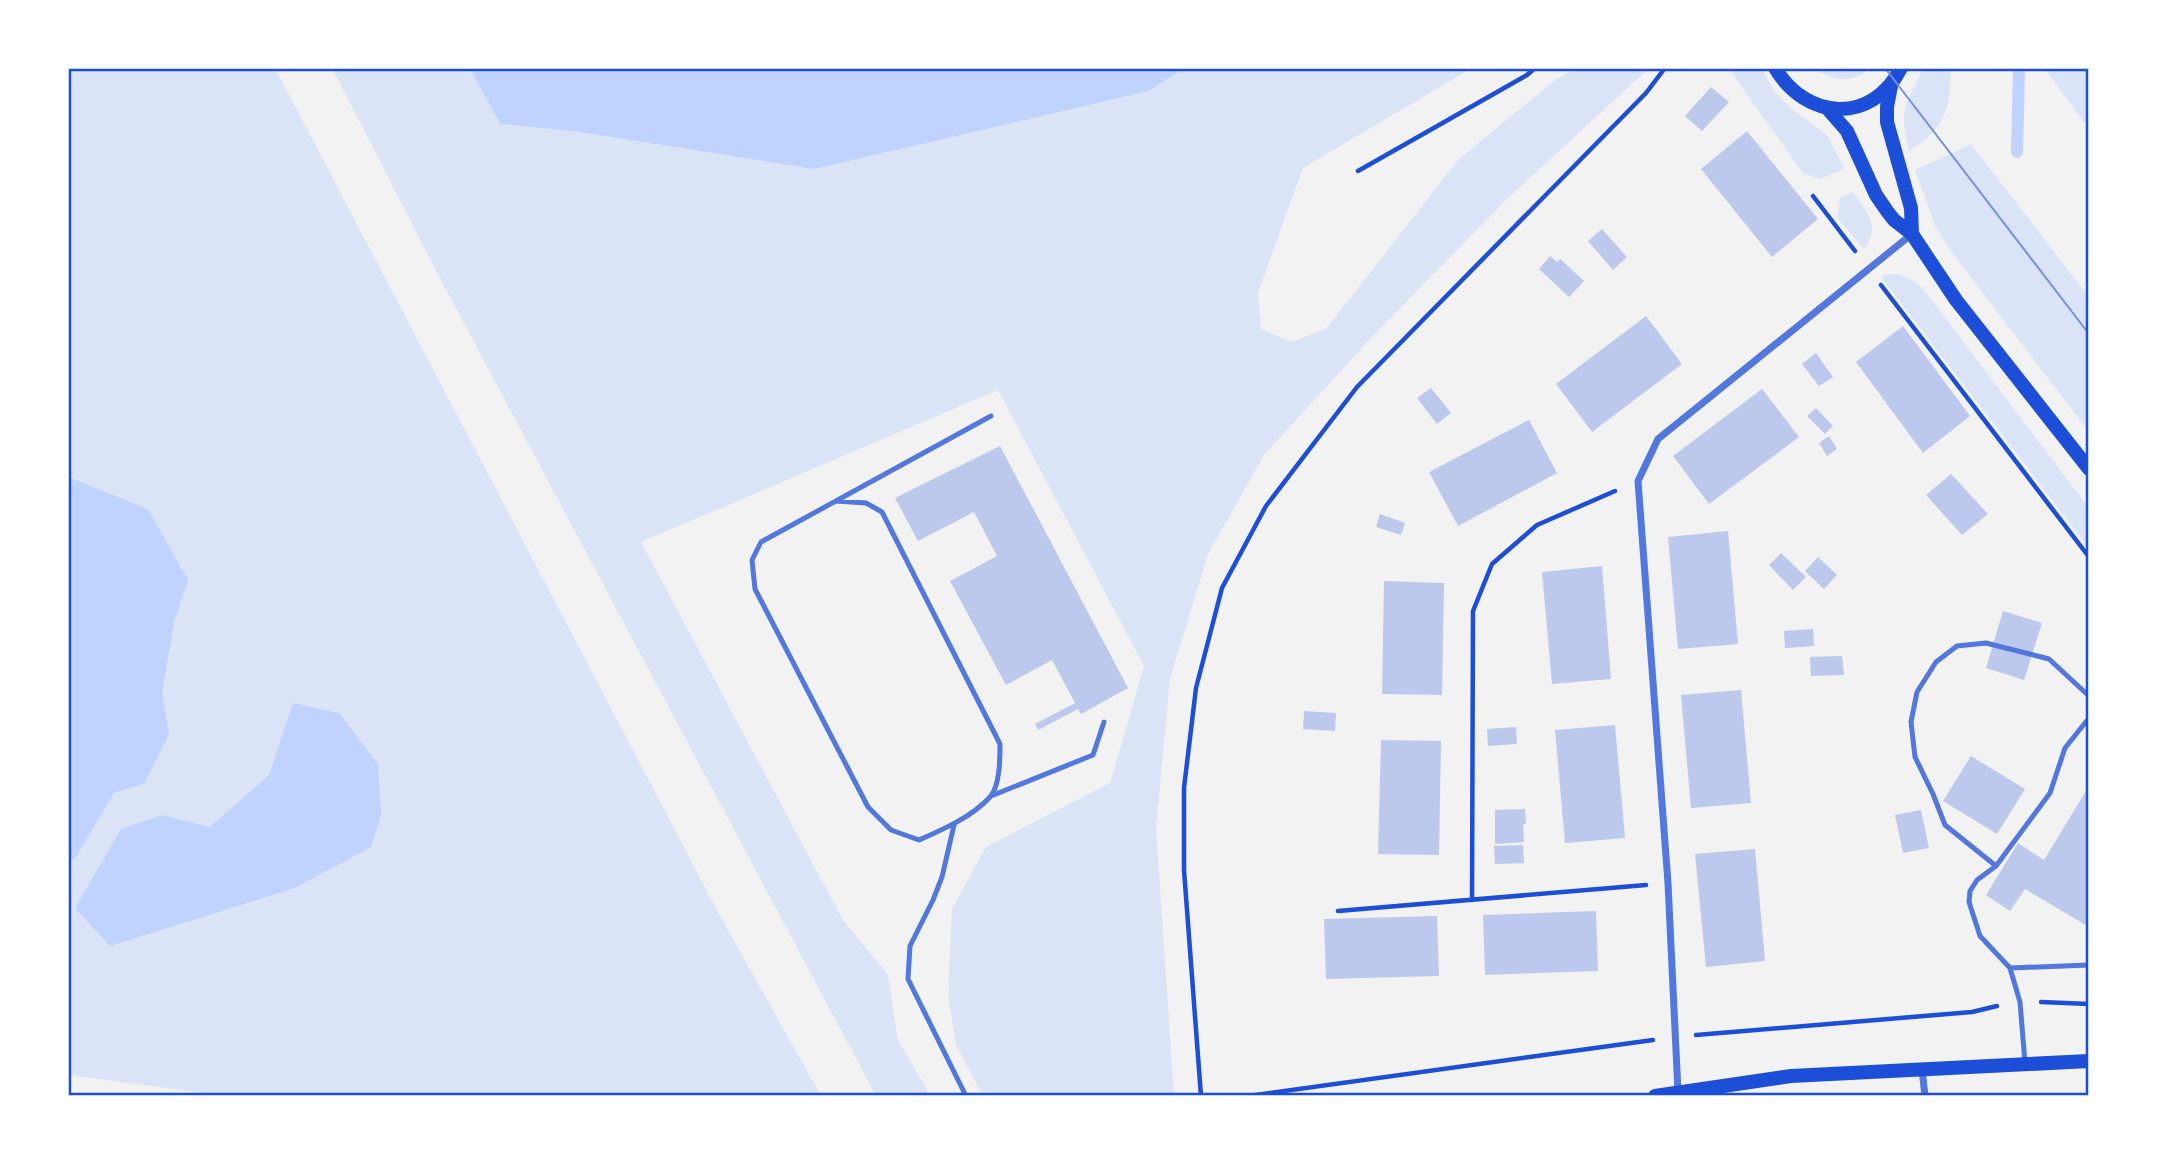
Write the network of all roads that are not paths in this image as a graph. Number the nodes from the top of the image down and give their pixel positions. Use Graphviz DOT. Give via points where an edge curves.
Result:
graph roads {
  1 [pos="1775,68"];
  2 [pos="1901,68"];
  3 [pos="1891,86"];
  4 [pos="1826,107"];
  5 [pos="1912,234"];
  6 [pos="991,416"];
  7 [pos="2089,470"];
  8 [pos="836,501"];
  9 [pos="2089,696"];
  10 [pos="2089,718"];
  11 [pos="1104,722"];
  12 [pos="991,796"];
  13 [pos="954,825"];
  14 [pos="1996,866"];
  15 [pos="2089,965"];
  16 [pos="2010,968"];
  17 [pos="2089,1061"];
  18 [pos="2025,1063"];
  19 [pos="1922,1068"];
  20 [pos="1678,1093"];
  21 [pos="966,1096"];
  22 [pos="1655,1096"];
  23 [pos="1925,1096"];
  1 -- 4 [label="main road" via="1797,96"];
  2 -- 3 [label="main road"];
  3 -- 4 [label="main road" via="1857,106"];
  3 -- 5 [label="main road" via="1887,122 1911,208"];
  4 -- 5 [label="main road" via="1847,131 1876,195 1894,220"];
  5 -- 7 [label="main road" via="1956,300"];
  5 -- 20 [label="street" via="1658,439 1639,481"];
  6 -- 8 [label="lane"];
  8 -- 12 [label="lane" via="866,503 882,512 1000,744 1000,767"];
  8 -- 13 [label="lane" via="761,542 752,560 755,589 868,807 891,830 919,840"];
  9 -- 14 [label="lane" via="2049,659 1986,643 1957,646 1936,662 1917,692 1911,722 1914,757 1945,825"];
  10 -- 14 [label="lane" via="2065,748 2050,793"];
  11 -- 12 [label="lane" via="1093,754"];
  12 -- 13 [label="lane"];
  13 -- 21 [label="lane" via="942,877 910,946 908,979"];
  14 -- 16 [label="lane" via="1977,880 1969,902 1980,936"];
  15 -- 16 [label="lane"];
  16 -- 18 [label="lane" via="2020,1002"];
  17 -- 18 [label="main road"];
  18 -- 19 [label="main road"];
  19 -- 20 [label="main road" via="1791,1076"];
  19 -- 23 [label="street"];
  20 -- 22 [label="main road"];
}
